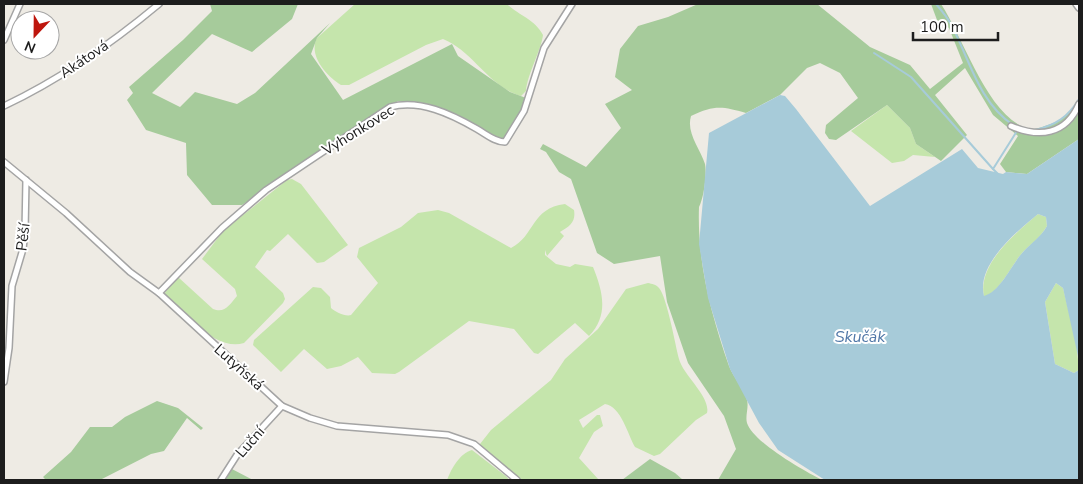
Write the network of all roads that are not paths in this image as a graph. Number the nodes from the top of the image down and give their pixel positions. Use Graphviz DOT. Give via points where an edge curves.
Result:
graph roads {
  1 [pos="20,4"];
  2 [pos="159,4"];
  3 [pos="572,4"];
  4 [pos="1076,4"];
  5 [pos="1079,8"];
  6 [pos="4,40"];
  7 [pos="1079,104"];
  8 [pos="4,106"];
  9 [pos="1013,127"];
  10 [pos="4,162"];
  11 [pos="26,180"];
  12 [pos="159,293"];
  13 [pos="4,382"];
  14 [pos="282,406"];
  15 [pos="221,480"];
  16 [pos="517,480"];
  1 -- 6 [label="street"];
  2 -- 8 [label="street, Akátová" via="93,56"];
  3 -- 12 [label="street, Vyhonkovec" via="544,48 524,111 505,142 497,141 458,118 422,106 402,104 390,107 266,190 222,228"];
  4 -- 5 [label="street"];
  7 -- 9 [label="street" via="1073,116 1062,126 1038,134"];
  10 -- 11 [label="street, Lutyňská"];
  11 -- 12 [label="street, Lutyňská" via="130,272"];
  11 -- 13 [label="street, Pěší" via="25,231 12,286"];
  12 -- 14 [label="street, Lutyňská"];
  14 -- 15 [label="street, Luční" via="237,455"];
  14 -- 16 [label="street, Lutyňská" via="337,426 448,435 474,444"];
}
